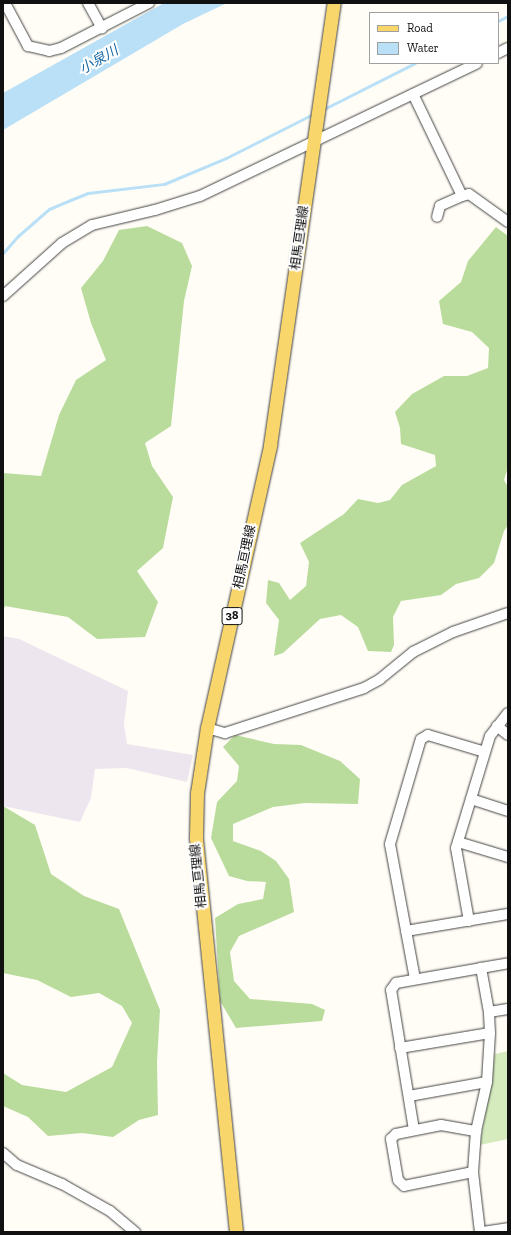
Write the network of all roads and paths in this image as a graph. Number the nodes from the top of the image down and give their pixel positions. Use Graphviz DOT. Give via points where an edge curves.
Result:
graph roads {
  1 [pos="5,3"];
  2 [pos="88,3"];
  3 [pos="149,3"];
  4 [pos="334,3"];
  5 [pos="102,28"];
  6 [pos="508,48"];
  7 [pos="499,52"];
  8 [pos="475,64"];
  9 [pos="413,94"];
  10 [pos="315,140"];
  11 [pos="462,196"];
  12 [pos="437,218"];
  13 [pos="508,222"];
  14 [pos="3,296"];
  15 [pos="508,613"];
  16 [pos="508,713"];
  17 [pos="497,726"];
  18 [pos="207,728"];
  19 [pos="508,735"];
  20 [pos="485,752"];
  21 [pos="471,799"];
  22 [pos="508,811"];
  23 [pos="458,842"];
  24 [pos="508,857"];
  25 [pos="508,914"];
  26 [pos="469,921"];
  27 [pos="406,931"];
  28 [pos="508,963"];
  29 [pos="481,968"];
  30 [pos="415,979"];
  31 [pos="508,1009"];
  32 [pos="489,1012"];
  33 [pos="490,1033"];
  34 [pos="400,1048"];
  35 [pos="487,1082"];
  36 [pos="409,1096"];
  37 [pos="414,1130"];
  38 [pos="476,1130"];
  39 [pos="3,1153"];
  40 [pos="473,1172"];
  41 [pos="508,1228"];
  42 [pos="135,1232"];
  43 [pos="236,1232"];
  44 [pos="480,1232"];
  45 [pos="483,1232"];
  1 -- 5 [label="street" via="28,46 48,51 61,48"];
  2 -- 5 [label="street"];
  3 -- 5 [label="street"];
  4 -- 10 [label="main road, 相馬亘理線 / 38"];
  6 -- 7 [label="street"];
  8 -- 9 [label="street"];
  9 -- 10 [label="street"];
  9 -- 11 [label="street"];
  10 -- 14 [label="street" via="200,196 92,225 62,243"];
  10 -- 18 [label="main road, 相馬亘理線 / 38" via="270,445"];
  11 -- 12 [label="street" via="440,206"];
  11 -- 13 [label="street" via="469,194"];
  15 -- 18 [label="street" via="453,632 413,652 380,679 364,688 225,733"];
  16 -- 17 [label="street"];
  17 -- 19 [label="street"];
  17 -- 20 [label="street" via="490,736"];
  18 -- 43 [label="main road, 相馬亘理線 / 38" via="197,793 196,837"];
  20 -- 21 [label="street"];
  20 -- 27 [label="street" via="428,735 421,739 390,844"];
  21 -- 22 [label="street"];
  21 -- 23 [label="street"];
  23 -- 24 [label="street"];
  23 -- 26 [label="street" via="456,848"];
  25 -- 26 [label="street"];
  26 -- 27 [label="street"];
  27 -- 30 [label="street"];
  28 -- 29 [label="street"];
  29 -- 30 [label="street"];
  29 -- 32 [label="street"];
  30 -- 34 [label="street" via="396,983 391,990"];
  31 -- 32 [label="street"];
  32 -- 33 [label="street"];
  33 -- 34 [label="street"];
  33 -- 35 [label="street"];
  34 -- 36 [label="street"];
  35 -- 36 [label="street"];
  35 -- 38 [label="street"];
  36 -- 37 [label="street"];
  37 -- 38 [label="street" via="441,1125"];
  37 -- 40 [label="street" via="396,1134 391,1139 398,1180 404,1186"];
  38 -- 40 [label="street"];
  39 -- 42 [label="street" via="17,1165 62,1184 110,1211"];
  40 -- 44 [label="street"];
  41 -- 45 [label="street"];
}
